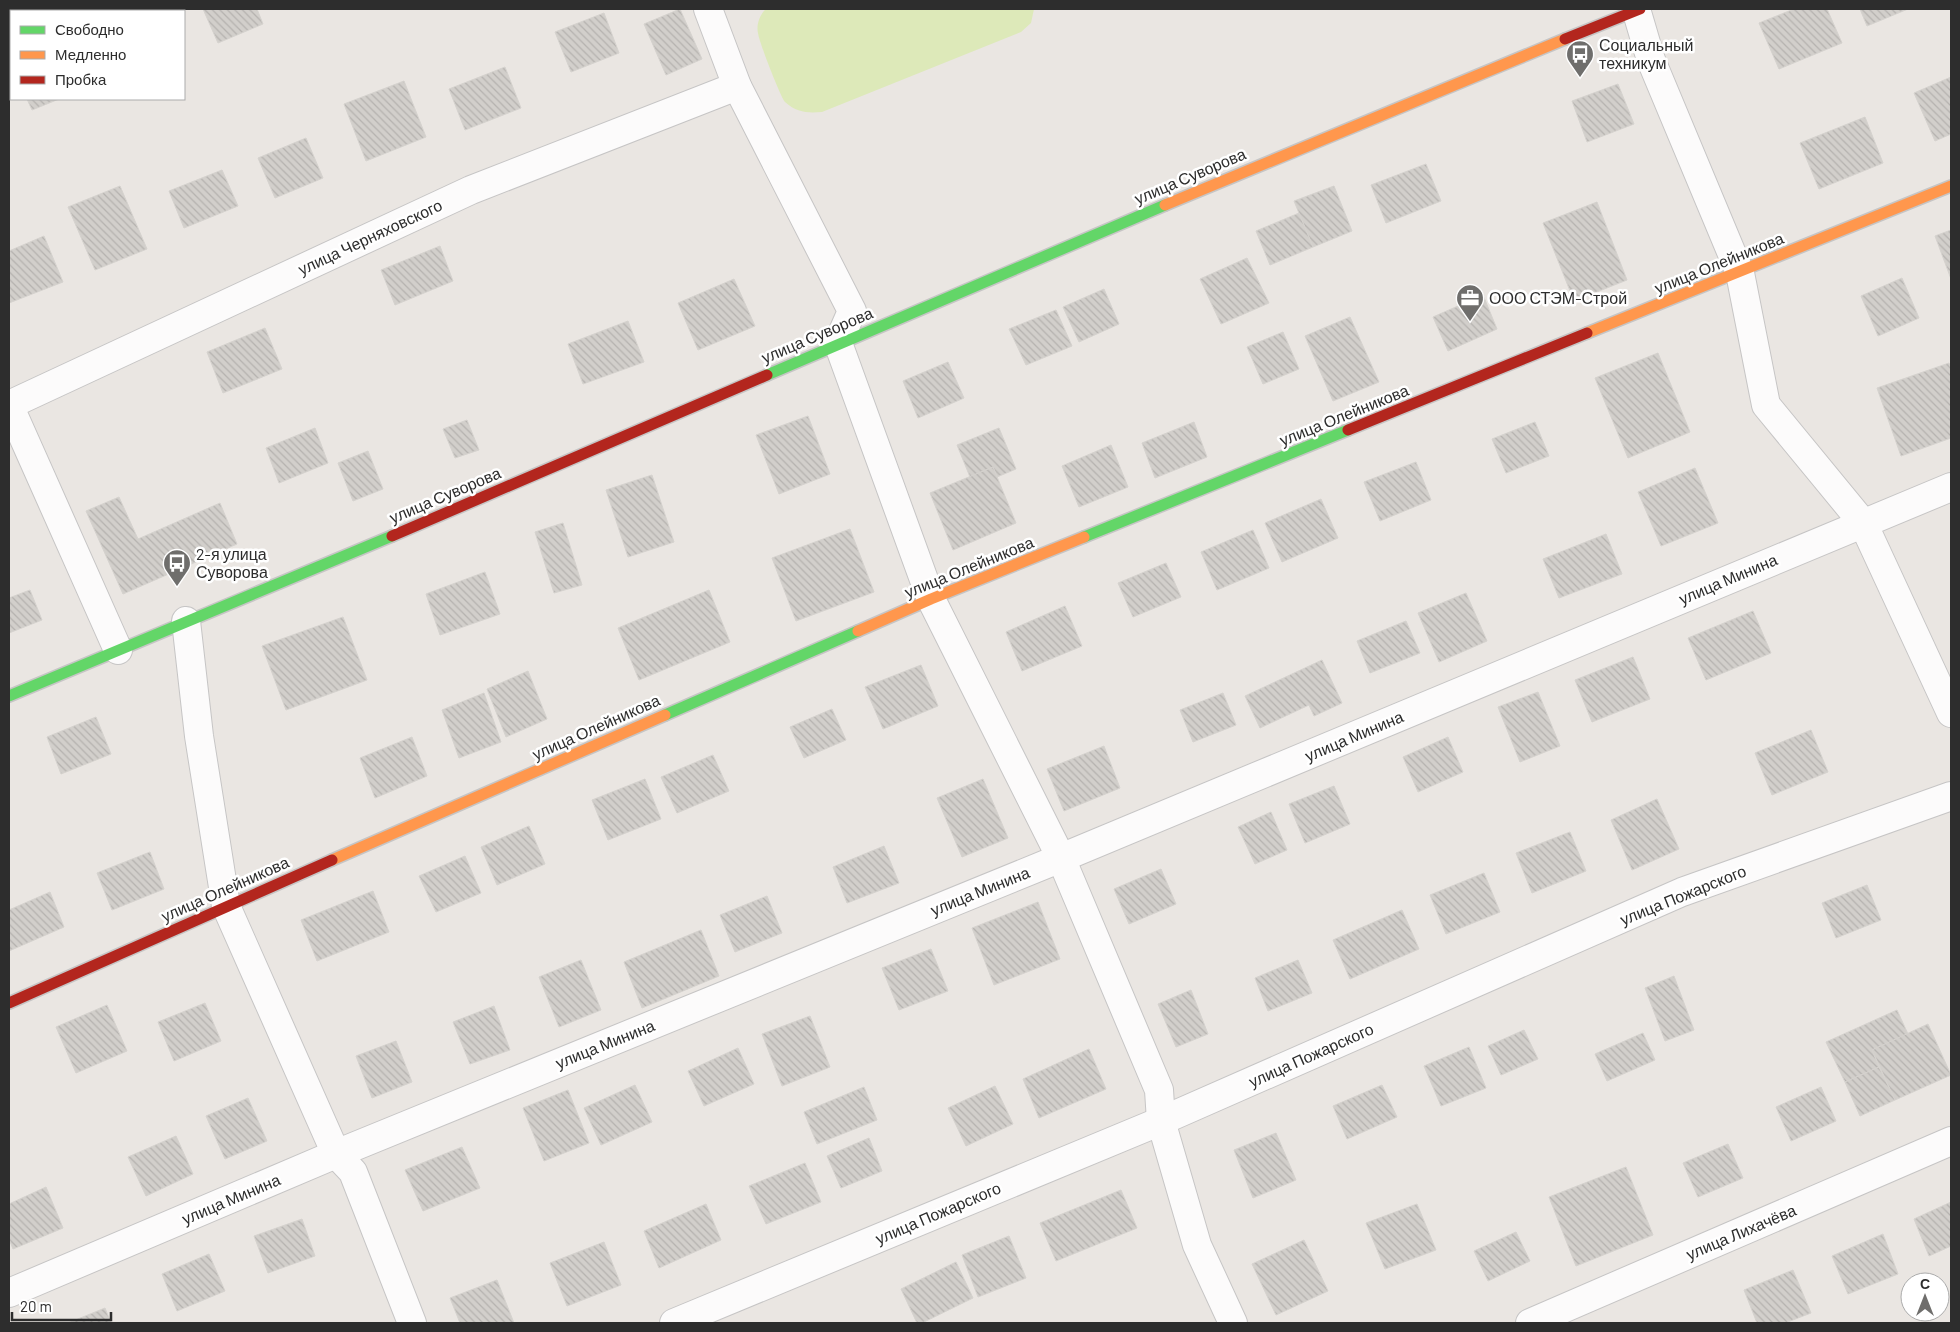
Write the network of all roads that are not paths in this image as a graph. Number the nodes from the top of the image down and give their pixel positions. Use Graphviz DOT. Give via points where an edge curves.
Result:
graph roads {
  1 [pos="708,9"];
  2 [pos="1638,9"];
  3 [pos="737,86"];
  4 [pos="1951,186"];
  5 [pos="1740,273"];
  6 [pos="838,343"];
  7 [pos="9,405"];
  8 [pos="1951,487"];
  9 [pos="1863,523"];
  10 [pos="931,599"];
  11 [pos="186,621"];
  12 [pos="118,650"];
  13 [pos="9,696"];
  14 [pos="1951,713"];
  15 [pos="1951,796"];
  16 [pos="1061,858"];
  17 [pos="226,906"];
  18 [pos="9,1003"];
  19 [pos="1160,1121"];
  20 [pos="1951,1141"];
  21 [pos="336,1154"];
  22 [pos="9,1293"];
  23 [pos="412,1323"];
  24 [pos="674,1323"];
  25 [pos="1233,1323"];
  26 [pos="1530,1323"];
  1 -- 3 [label="street"];
  2 -- 5 [label="street" via="1651,60"];
  2 -- 6 [label="street, улица Суворова" via="1303,145"];
  3 -- 6 [label="street" via="852,311"];
  3 -- 7 [label="street, улица Черняховского" via="471,190"];
  4 -- 5 [label="street, улица Олейникова"];
  5 -- 9 [label="street" via="1766,405"];
  5 -- 10 [label="street, улица Олейникова"];
  6 -- 10 [label="street"];
  6 -- 11 [label="street, улица Суворова"];
  7 -- 12 [label="street"];
  8 -- 9 [label="street, улица Минина"];
  9 -- 14 [label="street"];
  9 -- 16 [label="street, улица Минина"];
  10 -- 16 [label="street"];
  10 -- 17 [label="street, улица Олейникова"];
  11 -- 12 [label="street, улица Суворова"];
  11 -- 17 [label="street"];
  12 -- 13 [label="street, улица Суворова"];
  15 -- 19 [label="street, улица Пожарского" via="1682,892"];
  16 -- 19 [label="street" via="1159,1090"];
  16 -- 21 [label="street, улица Минина"];
  17 -- 18 [label="street, улица Олейникова"];
  17 -- 21 [label="street"];
  19 -- 24 [label="street, улица Пожарского"];
  19 -- 25 [label="street" via="1197,1245"];
  20 -- 26 [label="street, улица Лихачёва"];
  21 -- 22 [label="street, улица Минина"];
  21 -- 23 [label="street" via="353,1172"];
}
